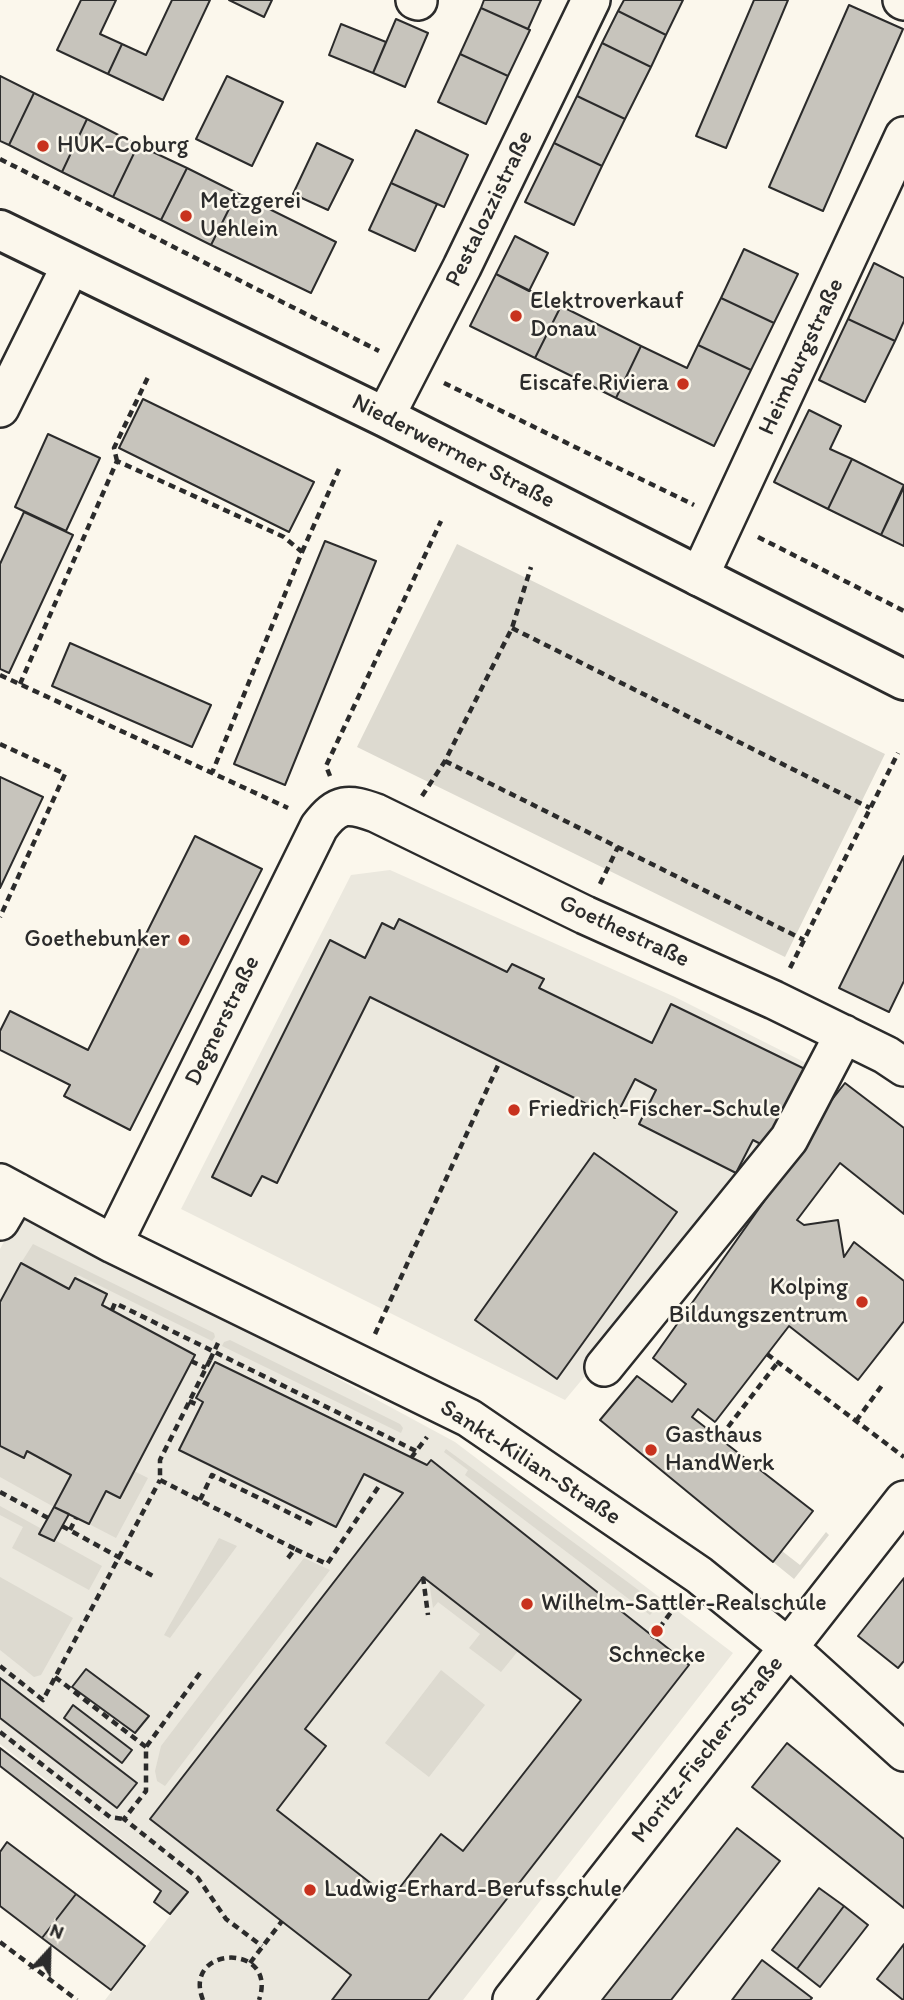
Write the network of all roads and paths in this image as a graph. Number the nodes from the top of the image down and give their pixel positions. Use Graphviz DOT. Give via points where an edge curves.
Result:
graph roads {
  1 [pos="591,0"];
  2 [pos="904,135"];
  3 [pos="0,159"];
  4 [pos="0,230"];
  5 [pos="71,265"];
  6 [pos="411,367"];
  7 [pos="149,375"];
  8 [pos="0,408"];
  9 [pos="385,417"];
  10 [pos="117,461"];
  11 [pos="339,469"];
  12 [pos="441,521"];
  13 [pos="726,521"];
  14 [pos="302,552"];
  15 [pos="531,567"];
  16 [pos="699,577"];
  17 [pos="904,611"];
  18 [pos="512,628"];
  19 [pos="0,675"];
  20 [pos="904,680"];
  21 [pos="20,684"];
  22 [pos="0,744"];
  23 [pos="898,753"];
  24 [pos="445,761"];
  25 [pos="212,773"];
  26 [pos="870,808"];
  27 [pos="331,817"];
  28 [pos="405,827"];
  29 [pos="0,917"];
  30 [pos="804,940"];
  31 [pos="774,1000"];
  32 [pos="844,1034"];
  33 [pos="500,1061"];
  34 [pos="904,1067"];
  35 [pos="6,1199"];
  36 [pos="113,1244"];
  37 [pos="389,1304"];
  38 [pos="112,1310"];
  39 [pos="218,1343"];
  40 [pos="767,1354"];
  41 [pos="191,1361"];
  42 [pos="778,1362"];
  43 [pos="604,1367"];
  44 [pos="206,1368"];
  45 [pos="883,1384"];
  46 [pos="189,1401"];
  47 [pos="200,1406"];
  48 [pos="856,1421"];
  49 [pos="728,1427"];
  50 [pos="416,1451"];
  51 [pos="904,1457"];
  52 [pos="160,1480"];
  53 [pos="381,1483"];
  54 [pos="0,1492"];
  55 [pos="200,1500"];
  56 [pos="904,1500"];
  57 [pos="48,1518"];
  58 [pos="76,1518"];
  59 [pos="312,1524"];
  60 [pos="62,1526"];
  61 [pos="70,1531"];
  62 [pos="295,1549"];
  63 [pos="118,1558"];
  64 [pos="288,1558"];
  65 [pos="153,1576"];
  66 [pos="423,1577"];
  67 [pos="428,1615"];
  68 [pos="659,1629"];
  69 [pos="652,1638"];
  70 [pos="789,1648"];
  71 [pos="0,1666"];
  72 [pos="201,1673"];
  73 [pos="55,1677"];
  74 [pos="0,1732"];
  75 [pos="146,1747"];
  76 [pos="904,1752"];
  77 [pos="124,1819"];
  78 [pos="282,1921"];
  79 [pos="0,1942"];
  80 [pos="262,1947"];
  81 [pos="250,1963"];
  82 [pos="77,2000"];
  83 [pos="203,2000"];
  84 [pos="259,2000"];
  85 [pos="512,2000"];
  1 -- 6 [label="street, Pestalozzistraße"];
  2 -- 13 [label="street, Heimburgstraße"];
  3 -- 6 [label="path"];
  4 -- 5 [label="main road, Niederwerrner Straße"];
  5 -- 8 [label="street"];
  5 -- 9 [label="main road, Niederwerrner Straße"];
  6 -- 9 [label="street, Pestalozzistraße"];
  6 -- 13 [label="path"];
  7 -- 10 [label="path" via="114,448"];
  9 -- 16 [label="main road, Niederwerrner Straße"];
  10 -- 14 [label="path" via="284,537"];
  10 -- 21 [label="path"];
  11 -- 14 [label="path"];
  12 -- 27 [label="path" via="326,766"];
  13 -- 16 [label="street, Heimburgstraße"];
  13 -- 17 [label="path"];
  14 -- 25 [label="path"];
  15 -- 18 [label="path"];
  16 -- 20 [label="main road, Niederwerrner Straße"];
  18 -- 24 [label="path"];
  18 -- 26 [label="path"];
  19 -- 21 [label="path"];
  21 -- 25 [label="path"];
  22 -- 29 [label="path" via="65,774"];
  23 -- 26 [label="path"];
  24 -- 28 [label="path"];
  24 -- 30 [label="path"];
  25 -- 27 [label="path" via="279,803"];
  26 -- 30 [label="path"];
  27 -- 28 [label="street, Goethestraße" via="356,806"];
  27 -- 36 [label="street, Degnerstraße"];
  28 -- 31 [label="street, Goethestraße"];
  30 -- 31 [label="path"];
  31 -- 32 [label="street, Goethestraße"];
  32 -- 34 [label="street, Goethestraße"];
  32 -- 43 [label="street" via="789,1139"];
  33 -- 37 [label="path"];
  35 -- 36 [label="street, Sankt-Kilian-Straße"];
  36 -- 70 [label="street, Sankt-Kilian-Straße" via="469,1418 699,1575"];
  38 -- 50 [label="path" via="115,1303"];
  39 -- 44 [label="path, bridge"];
  40 -- 42 [label="path"];
  41 -- 44 [label="path"];
  42 -- 48 [label="path"];
  42 -- 49 [label="path"];
  44 -- 46 [label="path"];
  45 -- 48 [label="path"];
  46 -- 47 [label="path"];
  46 -- 52 [label="path" via="160,1460"];
  48 -- 51 [label="path"];
  52 -- 55 [label="path"];
  52 -- 63 [label="path"];
  53 -- 62 [label="path" via="327,1564"];
  54 -- 57 [label="path"];
  55 -- 59 [label="path" via="212,1475"];
  55 -- 62 [label="path"];
  56 -- 70 [label="street, Moritz-Fischer-Straße"];
  58 -- 61 [label="path"];
  60 -- 61 [label="path"];
  61 -- 63 [label="path"];
  62 -- 64 [label="path"];
  63 -- 65 [label="path"];
  63 -- 73 [label="path"];
  66 -- 67 [label="path"];
  68 -- 69 [label="path"];
  70 -- 76 [label="street, Sankt-Kilian-Straße"];
  70 -- 85 [label="street, Moritz-Fischer-Straße"];
  71 -- 73 [label="path" via="43,1699"];
  72 -- 75 [label="path"];
  73 -- 75 [label="path"];
  74 -- 77 [label="path" via="110,1817"];
  75 -- 77 [label="path" via="146,1791"];
  77 -- 80 [label="path" via="198,1878 226,1919"];
  78 -- 80 [label="path"];
  79 -- 82 [label="path"];
  80 -- 81 [label="path"];
  81 -- 83 [label="path" via="232,1956 213,1961 202,1976"];
  81 -- 84 [label="path" via="261,1979"];
}
